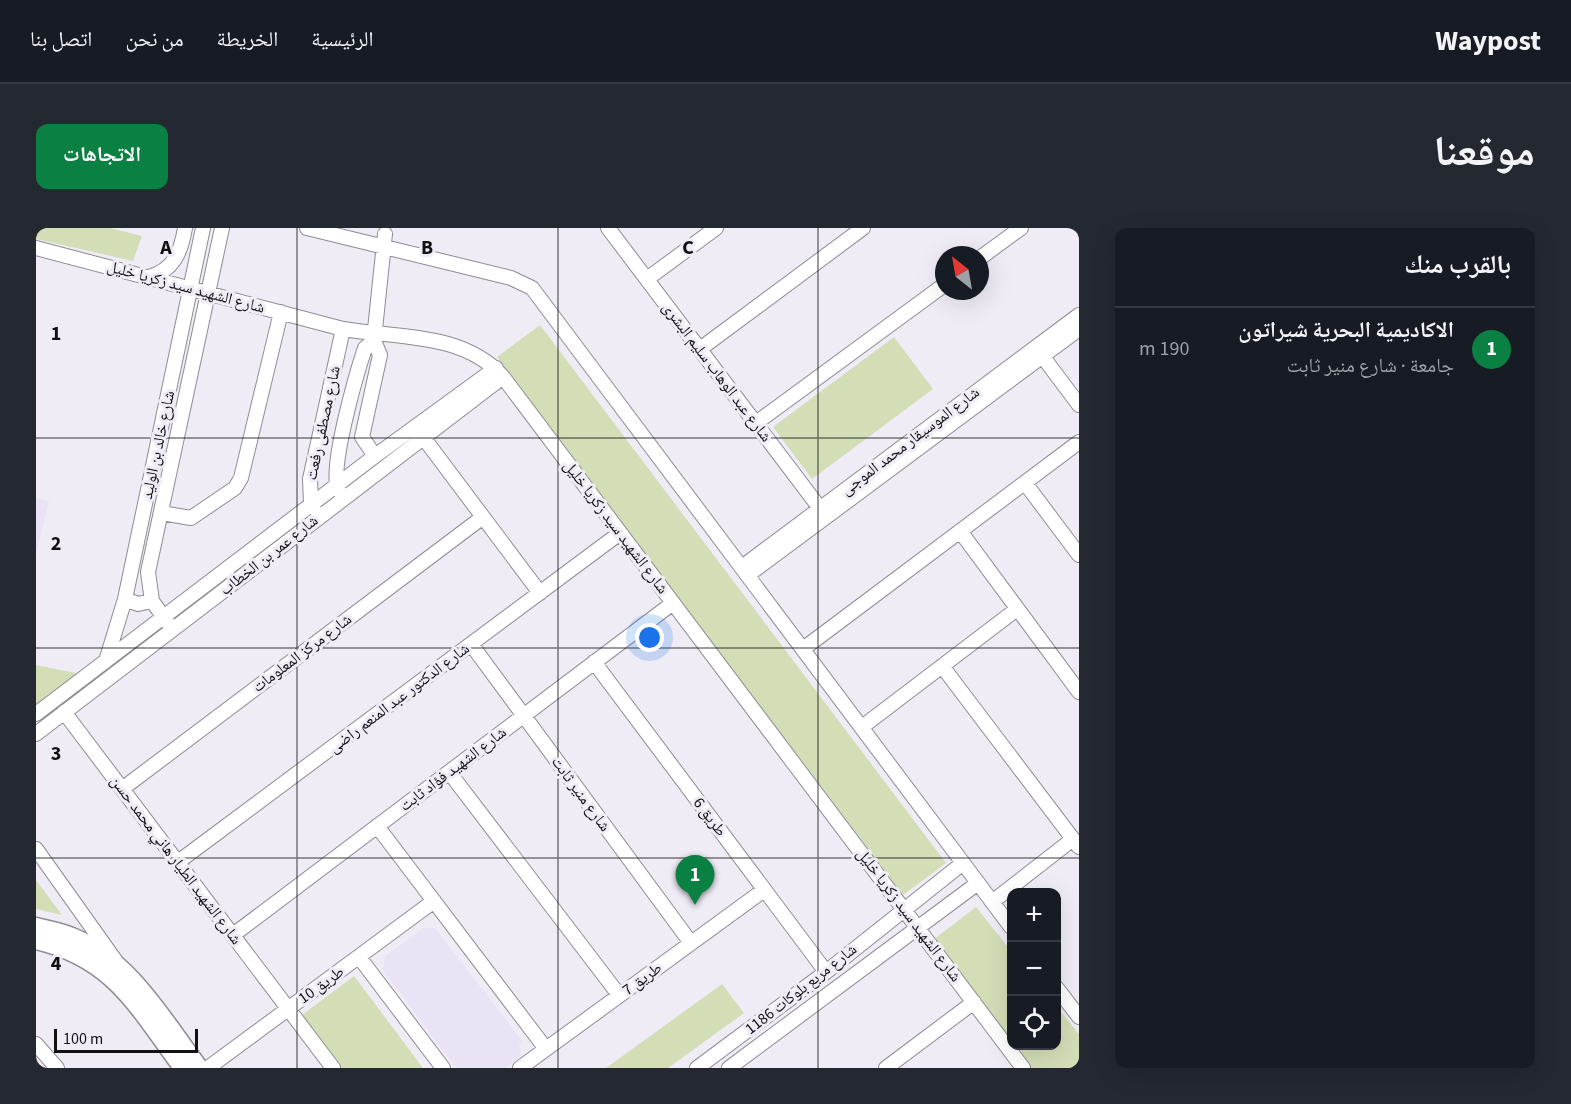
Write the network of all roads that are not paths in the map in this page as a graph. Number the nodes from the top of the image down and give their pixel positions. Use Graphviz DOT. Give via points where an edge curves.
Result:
graph roads {
  1 [pos="185,228"];
  2 [pos="203,228"];
  3 [pos="222,228"];
  4 [pos="307,228"];
  5 [pos="608,228"];
  6 [pos="716,228"];
  7 [pos="862,228"];
  8 [pos="1021,228"];
  9 [pos="386,234"];
  10 [pos="36,249"];
  11 [pos="989,251"];
  12 [pos="149,277"];
  13 [pos="647,279"];
  14 [pos="190,288"];
  15 [pos="208,292"];
  16 [pos="935,292"];
  17 [pos="281,312"];
  18 [pos="1079,315"];
  19 [pos="343,329"];
  20 [pos="1079,329"];
  21 [pos="374,336"];
  22 [pos="700,349"];
  23 [pos="1039,352"];
  24 [pos="499,372"];
  25 [pos="1079,405"];
  26 [pos="756,423"];
  27 [pos="342,437"];
  28 [pos="423,437"];
  29 [pos="364,442"];
  30 [pos="1079,442"];
  31 [pos="375,456"];
  32 [pos="1025,483"];
  33 [pos="335,486"];
  34 [pos="344,498"];
  35 [pos="311,504"];
  36 [pos="823,512"];
  37 [pos="162,513"];
  38 [pos="320,516"];
  39 [pos="483,517"];
  40 [pos="960,531"];
  41 [pos="621,533"];
  42 [pos="1079,555"];
  43 [pos="745,571"];
  44 [pos="540,593"];
  45 [pos="125,598"];
  46 [pos="152,601"];
  47 [pos="673,603"];
  48 [pos="1017,609"];
  49 [pos="163,617"];
  50 [pos="174,629"];
  51 [pos="471,644"];
  52 [pos="803,649"];
  53 [pos="106,661"];
  54 [pos="594,662"];
  55 [pos="942,666"];
  56 [pos="1079,692"];
  57 [pos="64,712"];
  58 [pos="36,714"];
  59 [pos="523,716"];
  60 [pos="862,727"];
  61 [pos="36,734"];
  62 [pos="449,772"];
  63 [pos="122,789"];
  64 [pos="377,826"];
  65 [pos="1076,843"];
  66 [pos="36,849"];
  67 [pos="178,862"];
  68 [pos="963,863"];
  69 [pos="978,883"];
  70 [pos="764,890"];
  71 [pos="434,901"];
  72 [pos="992,902"];
  73 [pos="903,908"];
  74 [pos="1007,922"];
  75 [pos="36,926"];
  76 [pos="917,926"];
  77 [pos="233,935"];
  78 [pos="36,940"];
  79 [pos="691,943"];
  80 [pos="359,957"];
  81 [pos="122,969"];
  82 [pos="826,972"];
  83 [pos="1061,994"];
  84 [pos="619,995"];
  85 [pos="974,1002"];
  86 [pos="288,1008"];
  87 [pos="1079,1017"];
  88 [pos="36,1044"];
  89 [pos="546,1049"];
  90 [pos="891,1066"];
  91 [pos="57,1068"];
  92 [pos="182,1068"];
  93 [pos="200,1068"];
  94 [pos="207,1068"];
  95 [pos="333,1068"];
  96 [pos="443,1068"];
  97 [pos="519,1068"];
  98 [pos="698,1068"];
  99 [pos="729,1068"];
  100 [pos="1023,1068"];
  1 -- 12 [label="street" via="173,264"];
  2 -- 14 [label="street, شارع خالد بن الوليد"];
  3 -- 15 [label="street, شارع خالد بن الوليد"];
  4 -- 9 [label="street"];
  5 -- 13 [label="street, شارع عبد الوهاب سليم البشرى"];
  6 -- 13 [label="street"];
  7 -- 22 [label="street"];
  8 -- 11 [label="street"];
  9 -- 21 [label="street"];
  9 -- 43 [label="street" via="532,288"];
  10 -- 12 [label="street, شارع الشهيد سيد زكريا خليل"];
  12 -- 14 [label="street, شارع الشهيد سيد زكريا خليل"];
  13 -- 22 [label="street, شارع عبد الوهاب سليم البشرى"];
  14 -- 15 [label="street, شارع الشهيد سيد زكريا خليل"];
  14 -- 45 [label="street, شارع خالد بن الوليد"];
  15 -- 17 [label="street, شارع الشهيد سيد زكريا خليل"];
  15 -- 37 [label="street, شارع خالد بن الوليد"];
  16 -- 26 [label="street"];
  17 -- 19 [label="street, شارع الشهيد سيد زكريا خليل"];
  17 -- 37 [label="street" via="238,483 191,518"];
  18 -- 23 [label="street, شارع الموسيقار محمد الموجى"];
  19 -- 21 [label="street, شارع الشهيد سيد زكريا خليل"];
  19 -- 35 [label="street, شارع مصطفى رفعت" via="310,479"];
  20 -- 23 [label="street, شارع الموسيقار محمد الموجى"];
  21 -- 24 [label="street, شارع الشهيد سيد زكريا خليل" via="458,347"];
  21 -- 27 [label="street, شارع مصطفى رفعت" via="364,348"];
  21 -- 29 [label="street" via="380,354 363,430"];
  22 -- 26 [label="street, شارع عبد الوهاب سليم البشرى"];
  23 -- 25 [label="street"];
  23 -- 36 [label="street, شارع الموسيقار محمد الموجى"];
  24 -- 28 [label="street, شارع عمر بن الخطاب"];
  24 -- 31 [label="street, شارع عمر بن الخطاب"];
  24 -- 41 [label="street, شارع الشهيد سيد زكريا خليل"];
  26 -- 36 [label="street, شارع عبد الوهاب سليم البشرى"];
  27 -- 29 [label="street" via="352,443"];
  27 -- 33 [label="street, شارع مصطفى رفعت"];
  28 -- 34 [label="street, شارع عمر بن الخطاب"];
  28 -- 39 [label="street"];
  29 -- 31 [label="street"];
  30 -- 32 [label="street"];
  31 -- 33 [label="street, شارع عمر بن الخطاب"];
  32 -- 40 [label="street"];
  32 -- 42 [label="street"];
  33 -- 34 [label="street"];
  33 -- 35 [label="street, شارع عمر بن الخطاب"];
  34 -- 38 [label="street, شارع عمر بن الخطاب"];
  35 -- 38 [label="street, شارع مصطفى رفعت"];
  35 -- 49 [label="street, شارع عمر بن الخطاب"];
  36 -- 43 [label="street, شارع الموسيقار محمد الموجى"];
  37 -- 46 [label="street, شارع خالد بن الوليد" via="148,572"];
  38 -- 50 [label="street, شارع عمر بن الخطاب"];
  39 -- 44 [label="street"];
  39 -- 63 [label="street, شارع مركز المعلومات"];
  40 -- 48 [label="street"];
  40 -- 52 [label="street"];
  41 -- 44 [label="street, شارع الدكتور عبد المنعم راضى"];
  41 -- 47 [label="street, شارع الشهيد سيد زكريا خليل"];
  43 -- 52 [label="street"];
  44 -- 51 [label="street, شارع الدكتور عبد المنعم راضى"];
  45 -- 46 [label="street" via="138,604"];
  45 -- 53 [label="street, شارع خالد بن الوليد"];
  46 -- 49 [label="street, شارع خالد بن الوليد"];
  47 -- 54 [label="street, شارع الشهيد فؤاد ثابت"];
  47 -- 73 [label="street, شارع الشهيد سيد زكريا خليل"];
  48 -- 55 [label="street"];
  48 -- 56 [label="street"];
  49 -- 50 [label="street, شارع خالد بن الوليد"];
  49 -- 53 [label="street, شارع عمر بن الخطاب"];
  50 -- 57 [label="street, شارع عمر بن الخطاب"];
  51 -- 59 [label="street, شارع منير ثابت"];
  51 -- 67 [label="street, شارع الدكتور عبد المنعم راضى"];
  52 -- 60 [label="street"];
  53 -- 58 [label="street, شارع عمر بن الخطاب"];
  54 -- 59 [label="street, شارع الشهيد فؤاد ثابت"];
  54 -- 70 [label="street, طريق 6"];
  55 -- 60 [label="street"];
  55 -- 65 [label="street"];
  57 -- 61 [label="street, شارع عمر بن الخطاب"];
  57 -- 63 [label="street, شارع الشهيد الطيار هاني محمد حسن"];
  59 -- 62 [label="street, شارع الشهيد فؤاد ثابت"];
  59 -- 79 [label="street, شارع منير ثابت"];
  60 -- 68 [label="street"];
  62 -- 64 [label="street, شارع الشهيد فؤاد ثابت"];
  62 -- 84 [label="street"];
  63 -- 67 [label="street, شارع الشهيد الطيار هاني محمد حسن"];
  64 -- 71 [label="street"];
  64 -- 77 [label="street, شارع الشهيد فؤاد ثابت"];
  65 -- 72 [label="street"];
  66 -- 81 [label="street"];
  67 -- 77 [label="street, شارع الشهيد الطيار هاني محمد حسن"];
  68 -- 69 [label="street"];
  68 -- 73 [label="street, شارع مربع بلوكات 1186"];
  69 -- 72 [label="street"];
  69 -- 76 [label="street, شارع مربع بلوكات 1186"];
  70 -- 79 [label="street, طريق 7"];
  70 -- 82 [label="street, طريق 6"];
  71 -- 80 [label="street, طريق 10"];
  71 -- 89 [label="street"];
  72 -- 74 [label="street"];
  73 -- 76 [label="street, شارع الشهيد سيد زكريا خليل"];
  73 -- 82 [label="street, شارع مربع بلوكات 1186"];
  75 -- 81 [label="main road" via="72,935"];
  76 -- 85 [label="street, شارع الشهيد سيد زكريا خليل"];
  76 -- 99 [label="street, شارع مربع بلوكات 1186"];
  77 -- 86 [label="street, شارع الشهيد الطيار هاني محمد حسن"];
  78 -- 92 [label="main road" via="70,950 105,971"];
  79 -- 84 [label="street, طريق 7"];
  80 -- 86 [label="street, طريق 10"];
  80 -- 96 [label="street"];
  81 -- 93 [label="main road"];
  82 -- 98 [label="street, شارع مربع بلوكات 1186"];
  83 -- 87 [label="street"];
  84 -- 89 [label="street, طريق 7"];
  85 -- 90 [label="street"];
  85 -- 100 [label="street, شارع الشهيد سيد زكريا خليل"];
  86 -- 94 [label="street, طريق 10"];
  86 -- 95 [label="street, شارع الشهيد الطيار هاني محمد حسن"];
  88 -- 91 [label="street"];
  89 -- 97 [label="street, طريق 7"];
}
